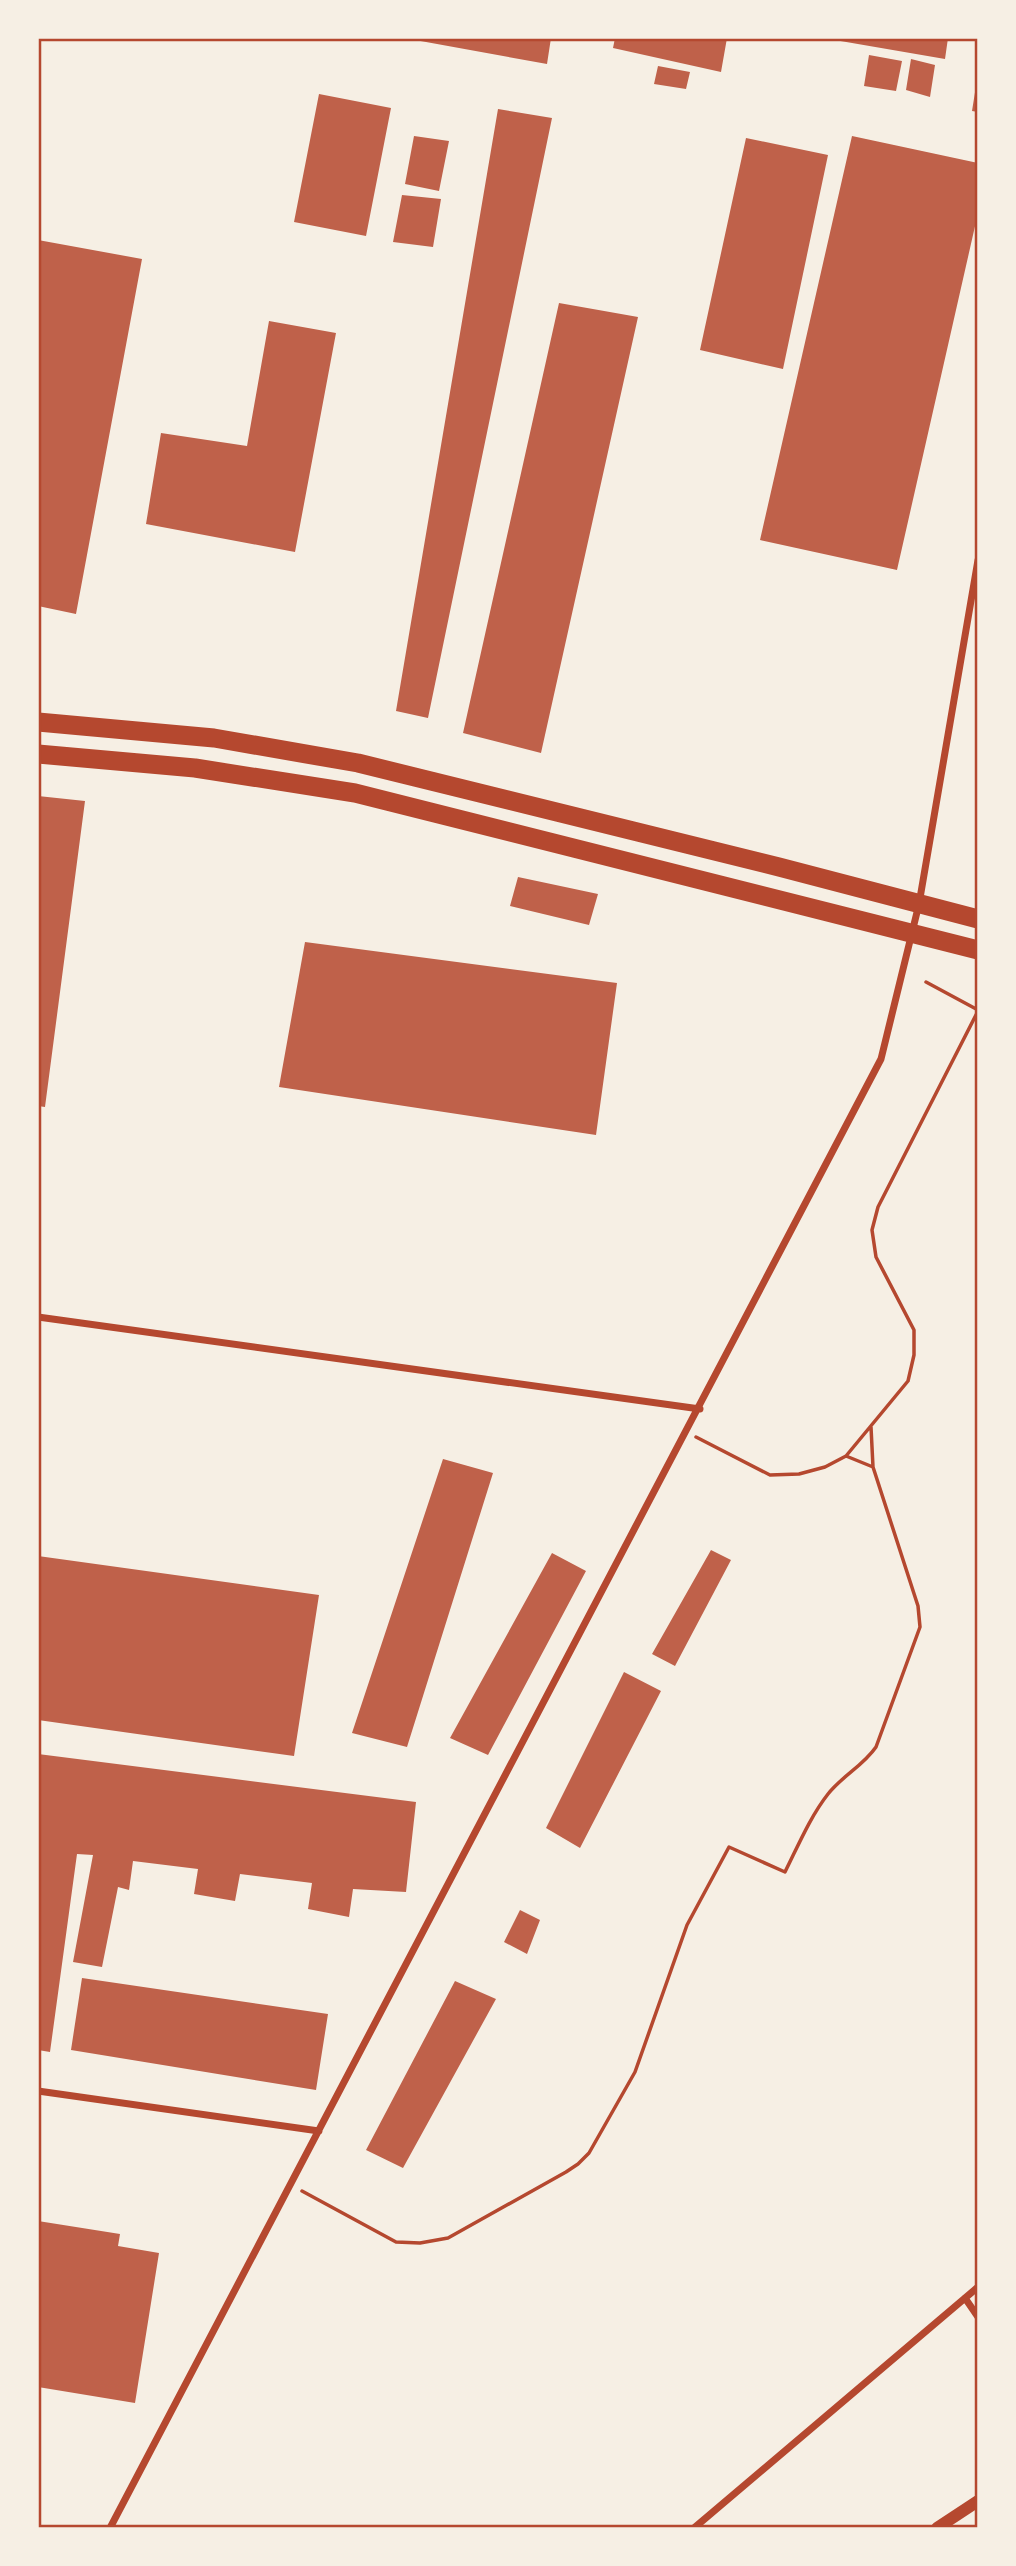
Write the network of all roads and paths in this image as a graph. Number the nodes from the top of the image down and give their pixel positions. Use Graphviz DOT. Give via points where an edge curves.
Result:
graph roads {
  1 [pos="978,560"];
  2 [pos="38,722"];
  3 [pos="38,754"];
  4 [pos="919,904"];
  5 [pos="978,919"];
  6 [pos="913,933"];
  7 [pos="978,950"];
  8 [pos="926,982"];
  9 [pos="978,1011"];
  10 [pos="38,1317"];
  11 [pos="700,1409"];
  12 [pos="871,1427"];
  13 [pos="687,1432"];
  14 [pos="846,1457"];
  15 [pos="873,1467"];
  16 [pos="38,2091"];
  17 [pos="319,2131"];
  18 [pos="291,2185"];
  19 [pos="978,2287"];
  20 [pos="965,2298"];
  21 [pos="978,2317"];
  22 [pos="978,2501"];
  23 [pos="110,2528"];
  24 [pos="694,2528"];
  25 [pos="937,2528"];
  1 -- 4 [label="street"];
  2 -- 4 [label="highway" via="214,738 358,763"];
  3 -- 6 [label="highway" via="195,768 355,793"];
  4 -- 5 [label="highway"];
  4 -- 6 [label="street"];
  6 -- 7 [label="highway"];
  6 -- 11 [label="street" via="881,1059"];
  8 -- 9 [label="path"];
  9 -- 12 [label="path" via="878,1207 872,1230 876,1257 914,1330 914,1354 908,1381"];
  10 -- 11 [label="street"];
  11 -- 13 [label="street"];
  12 -- 14 [label="path"];
  12 -- 15 [label="path"];
  13 -- 14 [label="path" via="769,1475 799,1475"];
  13 -- 17 [label="street"];
  14 -- 15 [label="path"];
  15 -- 18 [label="path" via="918,1606 920,1627 876,1747 830,1791 785,1872 729,1847 687,1925 635,2072 589,2153 566,2172 449,2238 420,2244 396,2242"];
  16 -- 17 [label="street"];
  17 -- 18 [label="street"];
  18 -- 23 [label="street"];
  19 -- 20 [label="street"];
  20 -- 21 [label="street"];
  20 -- 24 [label="street"];
  22 -- 25 [label="street"];
}
